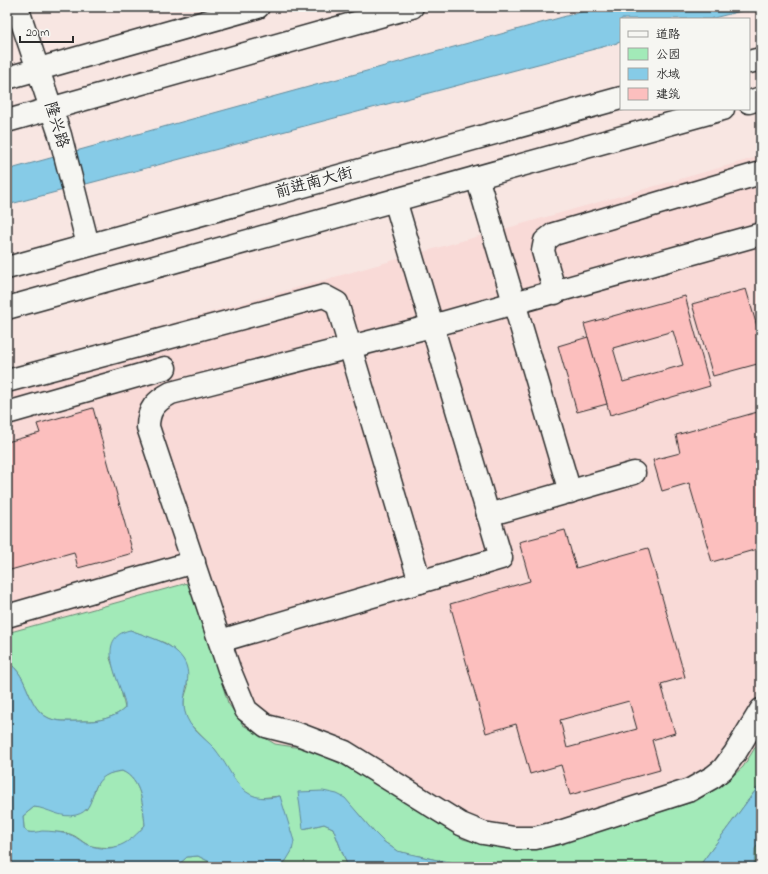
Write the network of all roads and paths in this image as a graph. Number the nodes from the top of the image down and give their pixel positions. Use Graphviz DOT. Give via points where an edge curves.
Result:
graph roads {
  1 [pos="16,7"];
  2 [pos="258,7"];
  3 [pos="412,7"];
  4 [pos="761,59"];
  5 [pos="750,62"];
  6 [pos="38,69"];
  7 [pos="7,78"];
  8 [pos="620,98"];
  9 [pos="761,98"];
  10 [pos="750,102"];
  11 [pos="51,108"];
  12 [pos="719,110"];
  13 [pos="7,121"];
  14 [pos="761,173"];
  15 [pos="477,177"];
  16 [pos="395,200"];
  17 [pos="761,234"];
  18 [pos="88,245"];
  19 [pos="7,268"];
  20 [pos="554,292"];
  21 [pos="515,303"];
  22 [pos="7,308"];
  23 [pos="432,326"];
  24 [pos="157,340"];
  25 [pos="350,347"];
  26 [pos="165,368"];
  27 [pos="7,381"];
  28 [pos="171,393"];
  29 [pos="7,413"];
  30 [pos="634,473"];
  31 [pos="570,492"];
  32 [pos="488,515"];
  33 [pos="194,562"];
  34 [pos="420,582"];
  35 [pos="7,616"];
  36 [pos="220,641"];
  37 [pos="761,710"];
  1 -- 6 [label="street, 隆兴路"];
  2 -- 6 [label="street"];
  3 -- 11 [label="street"];
  4 -- 5 [label="street"];
  6 -- 7 [label="street"];
  6 -- 11 [label="street, 隆兴路"];
  8 -- 18 [label="street, 前进南大街"];
  9 -- 10 [label="street"];
  11 -- 13 [label="street"];
  11 -- 18 [label="street, 隆兴路"];
  12 -- 15 [label="street"];
  14 -- 20 [label="street" via="554,234 545,241 543,251"];
  15 -- 16 [label="street"];
  15 -- 21 [label="street"];
  16 -- 22 [label="street"];
  16 -- 23 [label="street"];
  17 -- 20 [label="street"];
  18 -- 19 [label="street, 前进南大街"];
  20 -- 21 [label="street"];
  21 -- 23 [label="street"];
  21 -- 31 [label="street"];
  23 -- 25 [label="street"];
  23 -- 32 [label="street"];
  24 -- 25 [label="street" via="324,296 337,303"];
  24 -- 26 [label="street"];
  24 -- 27 [label="street"];
  25 -- 28 [label="street"];
  25 -- 34 [label="street"];
  26 -- 28 [label="street"];
  26 -- 29 [label="street"];
  28 -- 33 [label="street" via="153,406 148,418 148,427"];
  30 -- 31 [label="street"];
  31 -- 32 [label="street"];
  32 -- 34 [label="street" via="501,558"];
  33 -- 35 [label="street"];
  33 -- 36 [label="street"];
  34 -- 36 [label="street"];
  36 -- 37 [label="street" via="246,710 266,726 298,734 345,752 461,824 483,833 508,837 534,838 560,832 690,790 723,769"];
}
